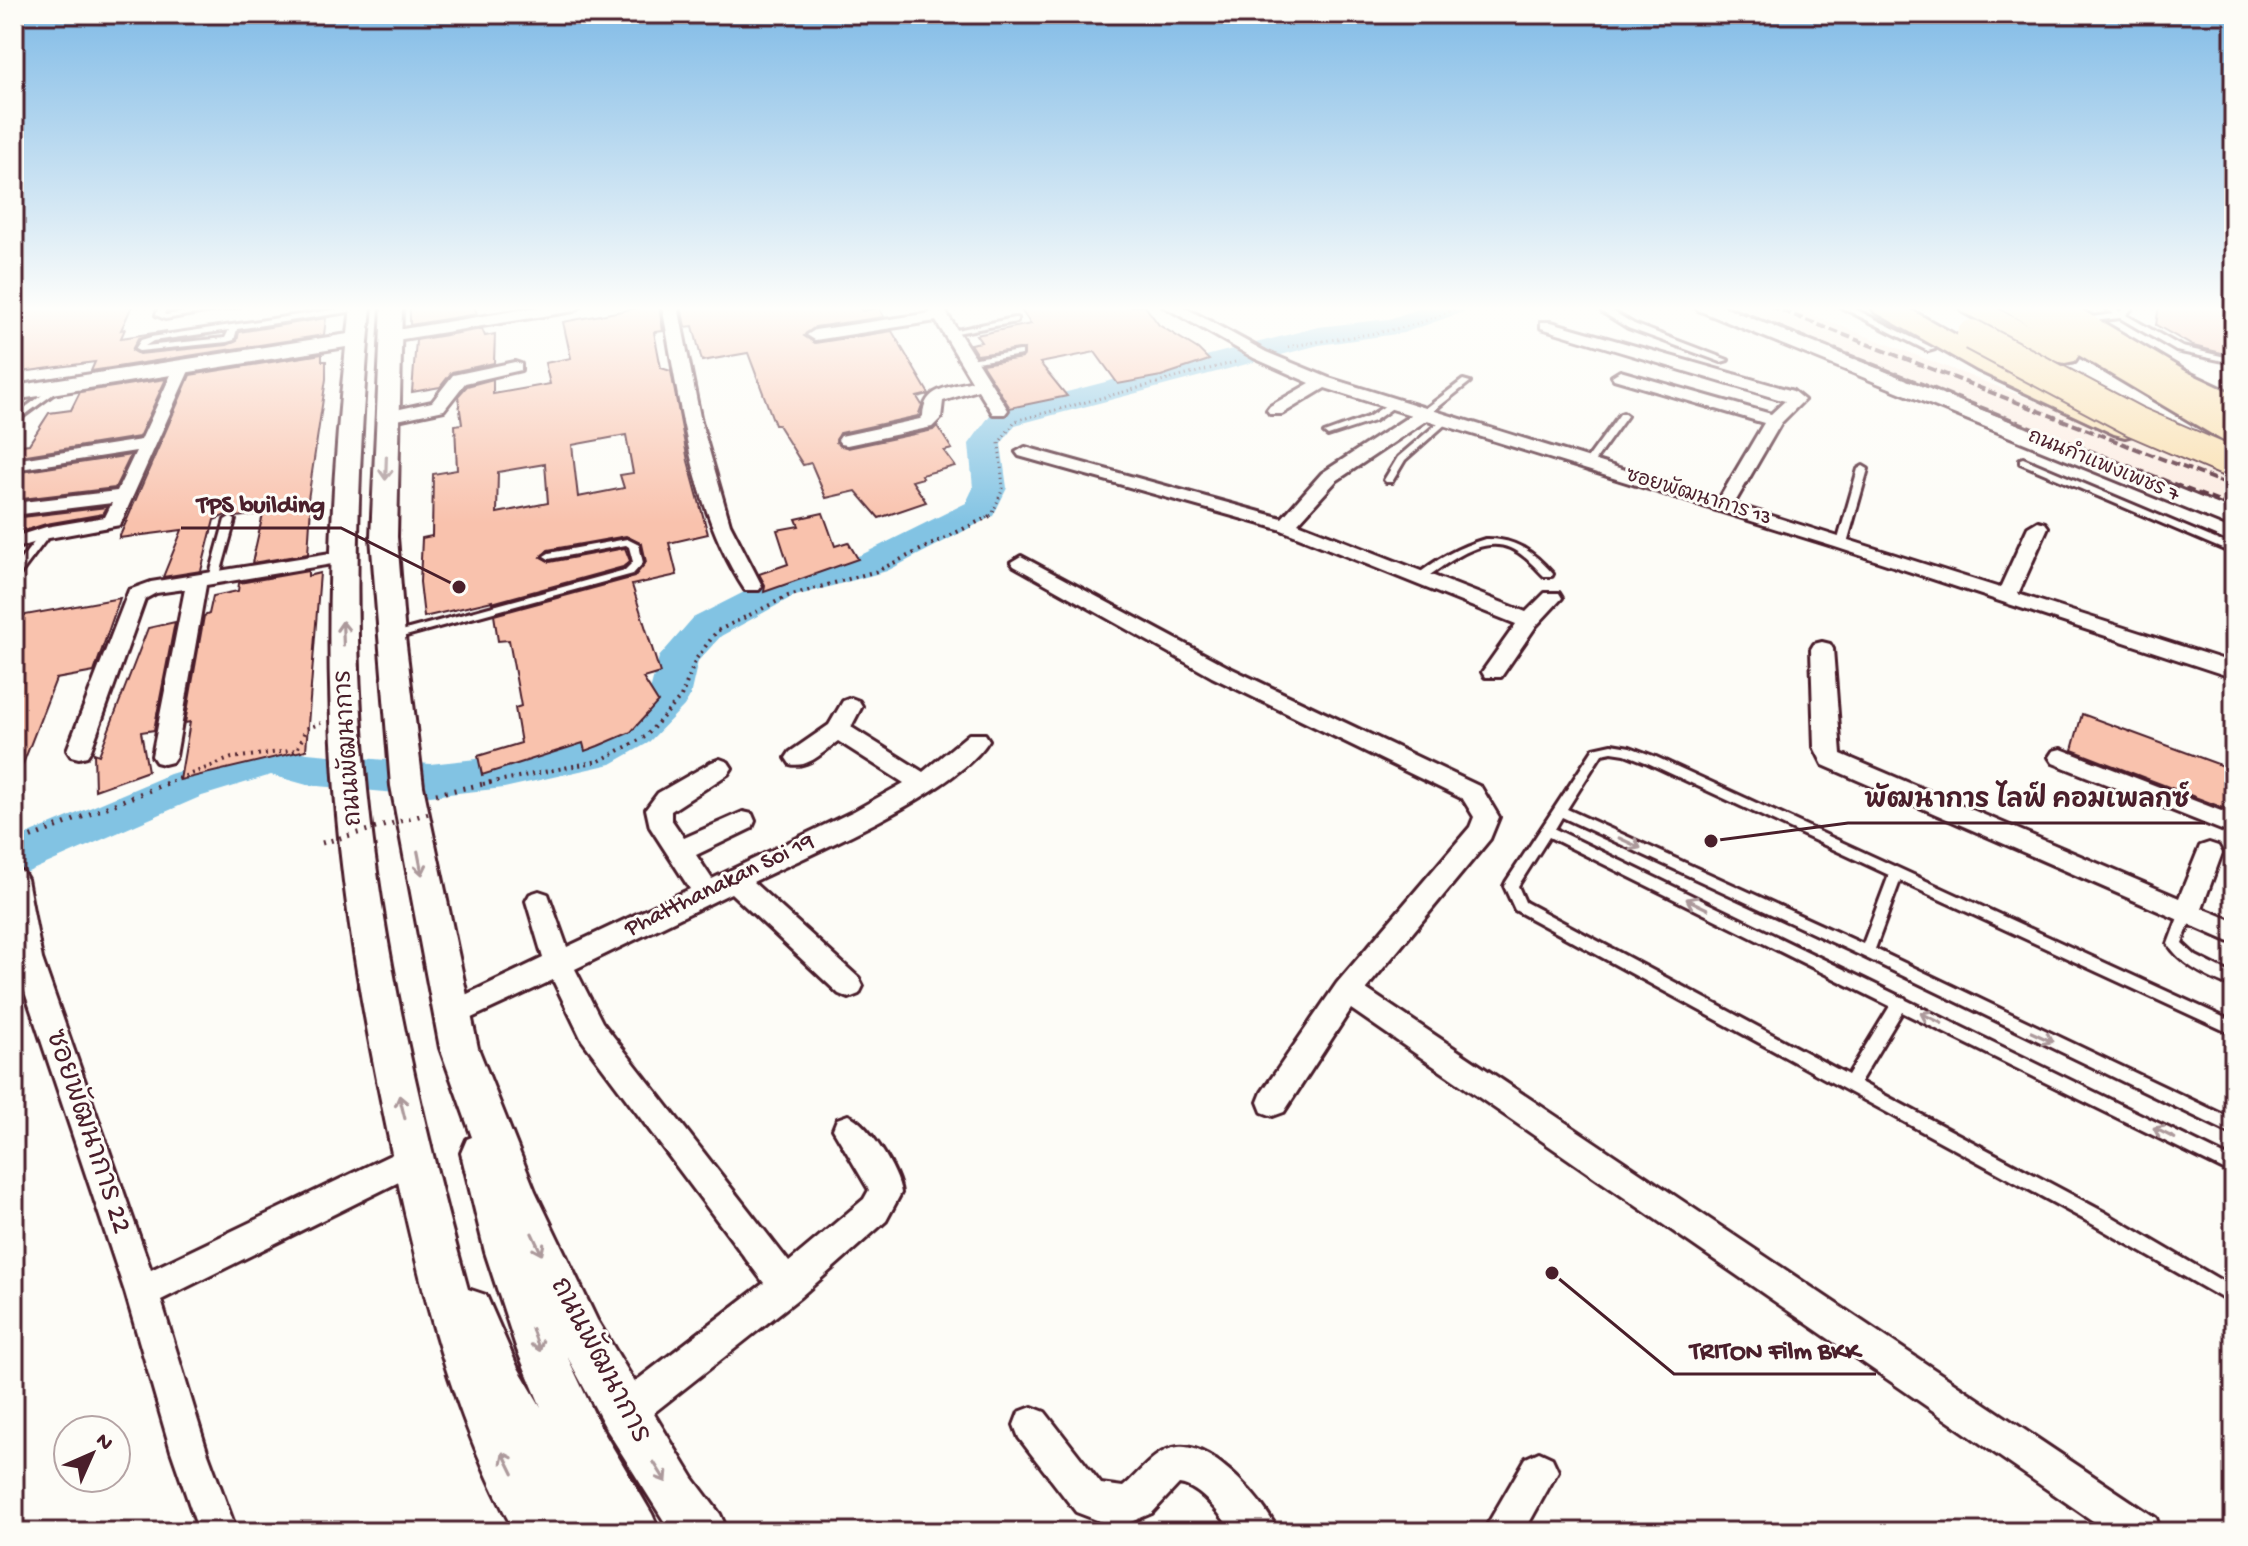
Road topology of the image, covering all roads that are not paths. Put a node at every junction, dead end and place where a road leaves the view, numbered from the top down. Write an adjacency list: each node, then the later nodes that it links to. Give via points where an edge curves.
1 (108, 378): 22 (main road)
2 (177, 378): 39 (street)
3 (354, 378): 60 (main road, ถนนพัฒนาการ)
4 (389, 378): 31 (main road, ถนนพัฒนาการ)
5 (463, 378): 31 (street, via 438,406)
6 (684, 378): 66 (street, via 720,524)
7 (979, 378): 21 (street)
8 (1314, 378): 19 (street, ซอยพัฒนาการ 13)
9 (1628, 378): 34 (street)
10 (1729, 378): 34 (street, via 1796,400)
11 (1883, 378): 52 (main road, ถนนกำแพงเพชร 7)
12 (2011, 378): 45 (highway)
13 (2028, 378): 41 (street)
14 (2065, 378): 45 (highway, bridge, via 2134,421)
15 (2118, 378): 24 (highway)
16 (2130, 378): 24 (main road)
17 (2152, 378): 35 (highway)
18 (2180, 378): 26 (main road)
19 (1323, 382): 25 (street, ซอยพัฒนาการ 13); 28 (street)
20 (1466, 382): 29 (lane)
21 (982, 383): 27 (street); 38 (street, via 937,397 926,423)
22 (60, 386): 23 (main road); 32 (lane)
23 (14, 393)
24 (2162, 397): 37 (main road)
25 (1394, 404): 29 (street, ซอยพัฒนาการ 13); 36 (lane, via 1371,419)
26 (2234, 404)
27 (999, 410)
28 (1276, 410)
29 (1424, 414): 33 (street, ซอยพัฒนาการ 13); 53 (street, via 1329,477)
30 (1623, 416): 43 (lane)
31 (388, 417): 70 (main road, ถนนพัฒนาการ, one-way to 70, via 384,537)
32 (14, 420)
33 (1445, 420): 43 (street, ซอยพัฒนาการ 13); 47 (lane, via 1401,459)
34 (1774, 420): 49 (street)
35 (2234, 423)
36 (1328, 433)
37 (2234, 436)
38 (847, 440)
39 (147, 444): 44 (street); 48 (street)
40 (1025, 452): 53 (street)
41 (2234, 453)
42 (2023, 461): 58 (lane)
43 (1588, 464): 49 (street, ซอยพัฒนาการ 13)
44 (14, 465)
45 (2234, 466)
46 (1863, 469): 57 (lane)
47 (1389, 480)
48 (124, 496): 50 (street); 55 (street, via 111,522)
49 (1723, 507): 57 (street, ซอยพัฒนาการ 13)
50 (14, 509)
51 (230, 520): 65 (lane)
52 (2234, 520)
53 (1286, 525): 64 (street)
54 (2038, 527): 67 (street)
55 (46, 533): 56 (street); 63 (lane)
56 (14, 543)
57 (1842, 543): 67 (street, ซอยพัฒนาการ 13)
58 (2234, 551)
59 (549, 556): 70 (lane, via 627,542 634,545 638,563 629,572)
60 (343, 557): 65 (street); 109 (main road, ถนนพัฒนาการ, one-way to 60, via 369,935 351,793)
61 (1021, 562): 100 (street, via 1220,672 1472,793 1481,803 1487,817 1481,832)
62 (1548, 574): 64 (lane, via 1515,546 1492,540 1475,543)
63 (14, 575)
64 (1420, 577): 69 (street)
65 (206, 579): 77 (street, via 145,589 133,598); 78 (street)
66 (752, 586)
67 (2007, 596): 72 (street, ซอยพัฒนาการ 13)
68 (1552, 598): 69 (street)
69 (1529, 621): 73 (street)
70 (391, 637): 103 (main road, ถนนพัฒนาการ, one-way to 103, via 402,734 423,795)
71 (1822, 649): 94 (street, via 1826,747 1831,759)
72 (2234, 671)
73 (1493, 672)
74 (851, 706): 75 (street)
75 (838, 730): 80 (street); 82 (street)
76 (977, 740): 82 (street, Phatthanakan Soi 19)
77 (79, 750)
78 (164, 756)
79 (2061, 757): 85 (street)
80 (798, 758)
81 (720, 768): 87 (street, via 658,809 659,820)
82 (923, 783): 90 (street, Phatthanakan Soi 19, via 863,818)
83 (1559, 810): 86 (lane); 89 (lane, via 1598,751 1622,749); 96 (lane, one-way to 96)
84 (743, 821): 87 (street)
85 (2234, 826)
86 (1546, 830): 101 (lane, one-way to 86); 104 (lane, via 1513,881 1512,893 1520,906)
87 (680, 851): 92 (street)
88 (2209, 853): 94 (street)
89 (1897, 872): 96 (lane); 102 (lane)
90 (733, 879): 92 (street, Phatthanakan Soi 19); 99 (street)
91 (14, 880): 111 (street, ซอยพัฒนาการ 22, via 28,959)
92 (707, 893): 97 (street, Phatthanakan Soi 19)
93 (539, 901): 97 (street)
94 (2187, 912): 95 (street); 98 (lane, via 2175,944 2191,960)
95 (2234, 933)
96 (1867, 952): 106 (lane, one-way to 106)
97 (559, 964): 103 (street, Phatthanakan Soi 19); 110 (street, via 598,1041)
98 (2234, 982)
99 (849, 986)
100 (1347, 991): 105 (street); 123 (street)
101 (1900, 1002): 104 (lane); 108 (lane, one-way to 101)
102 (2234, 1029)
103 (456, 1032): 113 (main road, ถนนพัฒนาการ, one-way to 113, via 517,1200); 119 (main road, ถนนพัฒนาการ, one-way to 119, via 497,1221 536,1339 594,1463)
104 (1851, 1083): 112 (lane)
105 (1273, 1102)
106 (2234, 1128)
107 (848, 1129): 110 (street, via 884,1183 885,1193 875,1210)
108 (2234, 1168)
109 (417, 1172): 111 (street); 117 (main road, ถนนพัฒนาการ, one-way to 109, via 480,1402 447,1301); 118 (main road, ถนนพัฒนาการ, via 500,1383)
110 (787, 1286): 113 (street)
111 (142, 1292): 116 (street, ซอยพัฒนาการ 22)
112 (2234, 1297)
113 (624, 1413): 120 (main road, ถนนพัฒนาการ, one-way to 120)
114 (1032, 1425): 121 (street, via 1089,1499 1106,1508 1128,1508 1168,1470 1189,1467 1211,1481)
115 (1539, 1471): 122 (street)
116 (218, 1532)
117 (543, 1532)
118 (584, 1532)
119 (634, 1532)
120 (702, 1532)
121 (1259, 1532)
122 (1502, 1532)
123 (2142, 1532)

